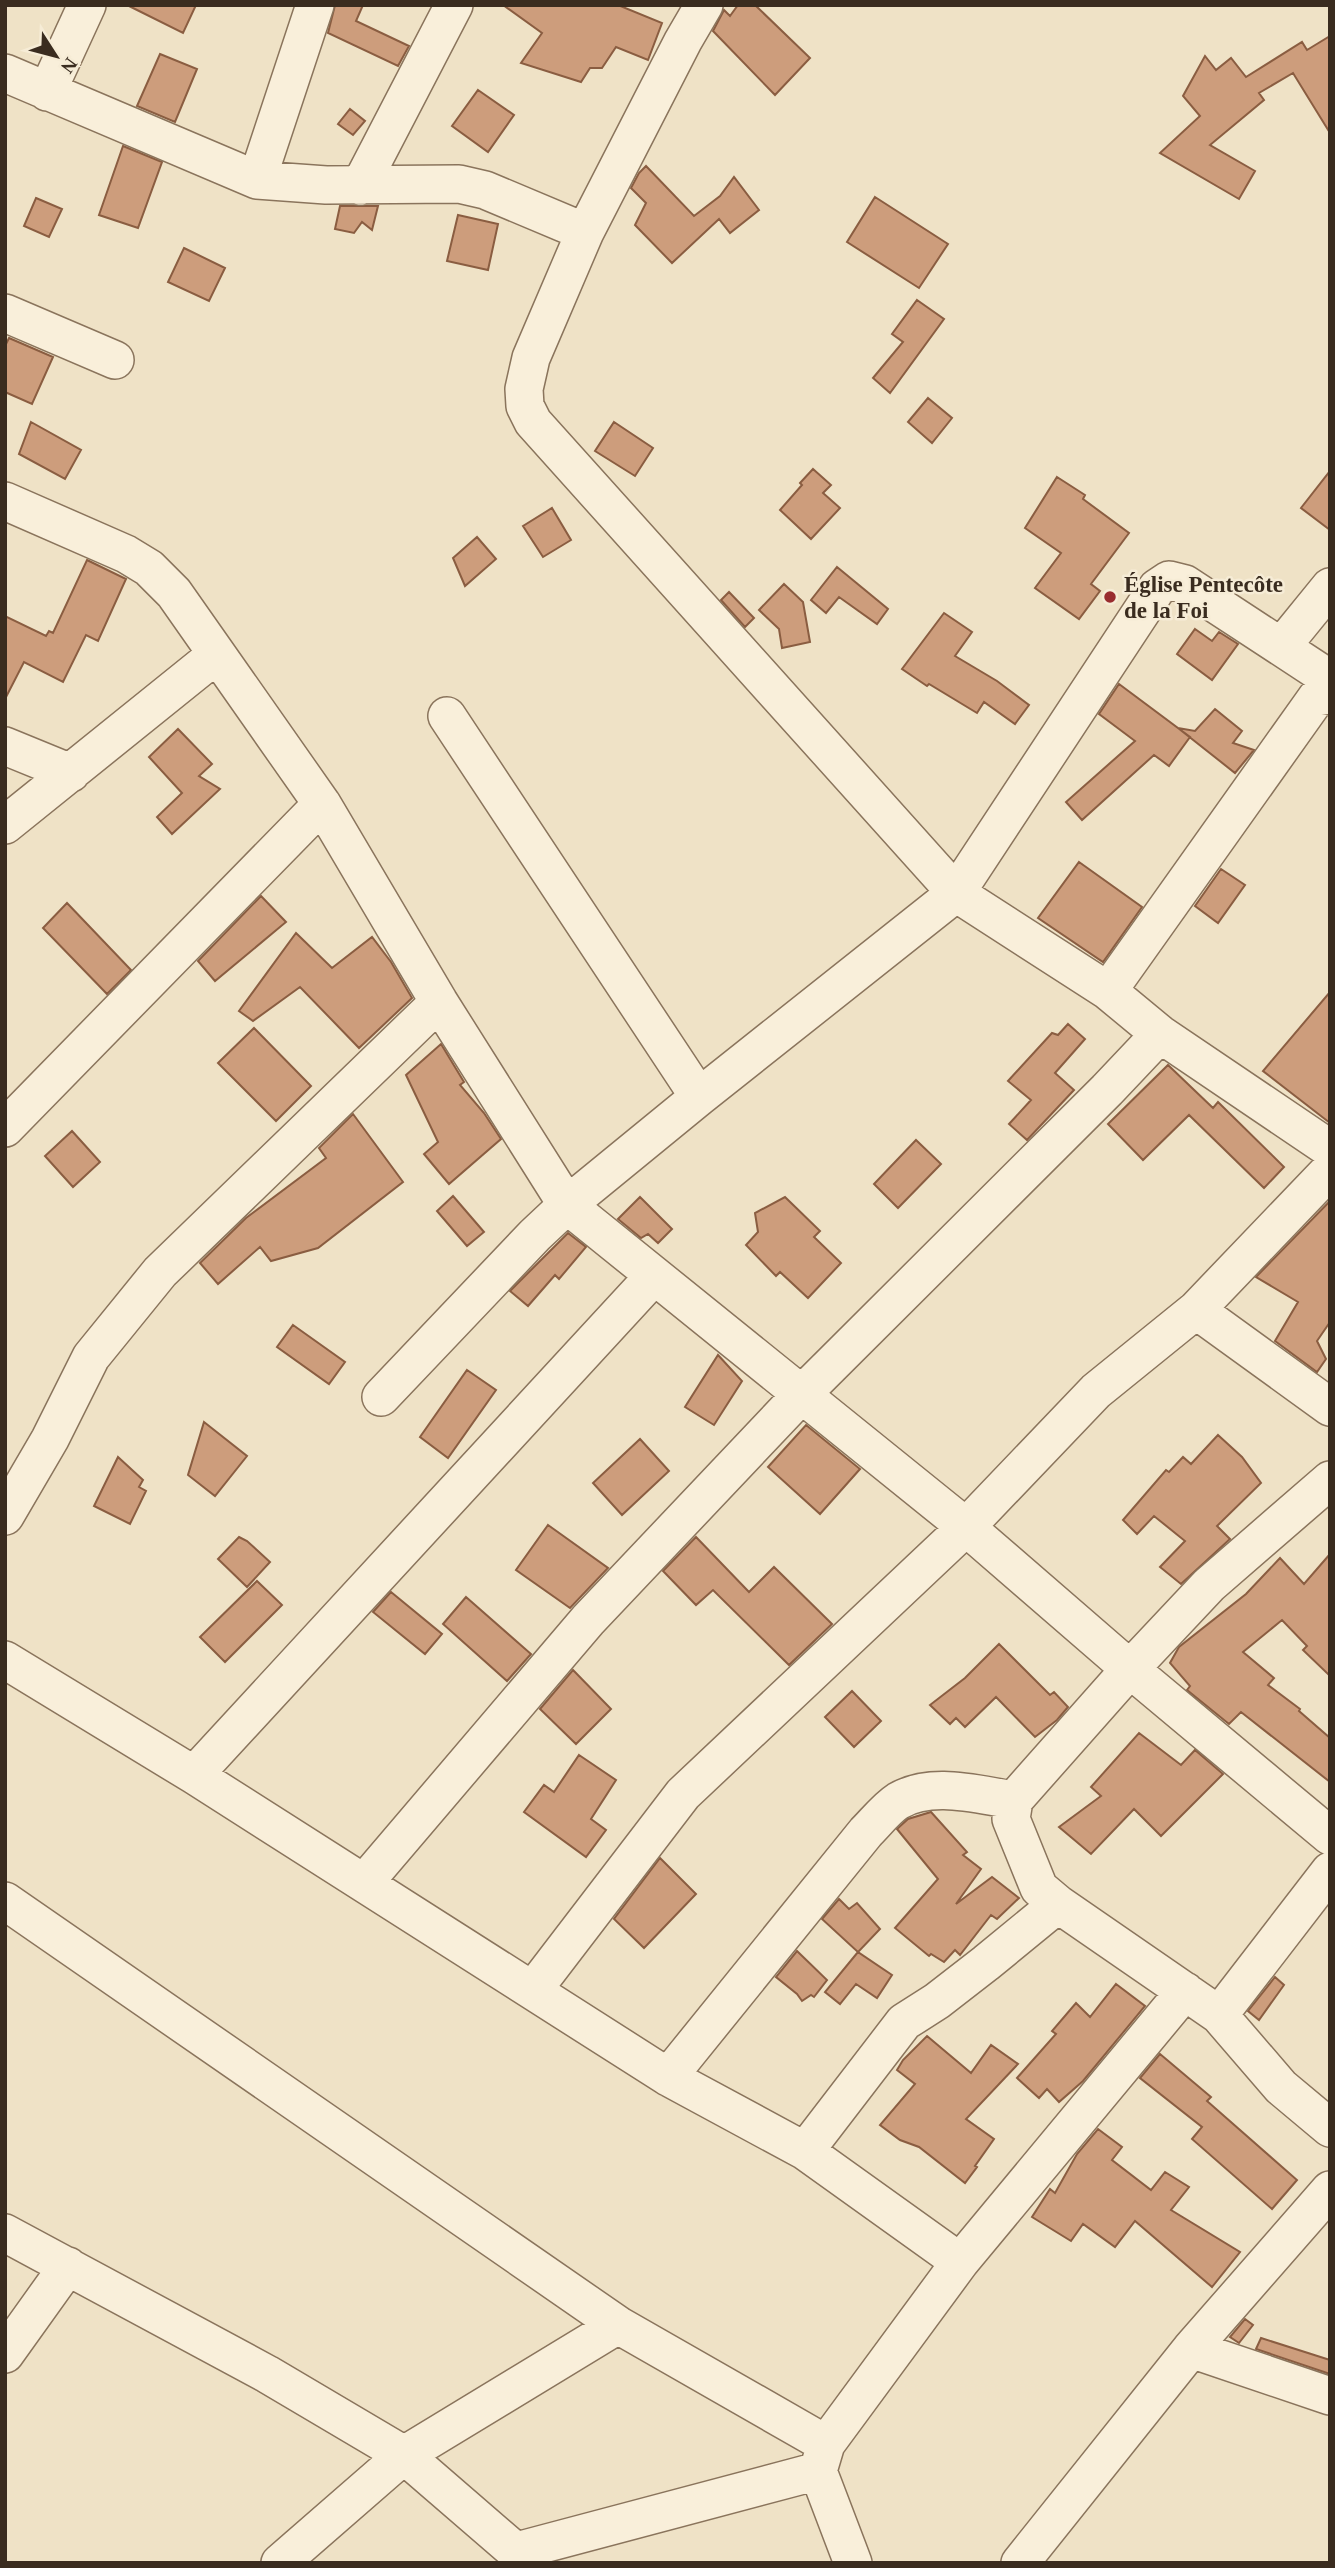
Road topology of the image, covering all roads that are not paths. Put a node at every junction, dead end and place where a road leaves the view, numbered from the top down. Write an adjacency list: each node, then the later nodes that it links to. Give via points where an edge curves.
1 (87, 5): 6 (street)
2 (315, 5): 7 (street)
3 (454, 5): 8 (street)
4 (704, 5): 9 (street)
5 (5, 73): 6 (street)
6 (47, 92): 7 (street)
7 (257, 180): 8 (street)
8 (360, 186): 9 (street, via 459,184 485,190)
9 (585, 232): 23 (street, via 531,358 524,388 525,406 533,422)
10 (5, 313): 11 (street)
11 (115, 360)
12 (5, 501): 15 (street, via 149,568 174,593)
13 (1330, 587): 14 (street)
14 (1282, 646): 16 (street); 23 (street, via 1185,584 1169,580 1157,588)
15 (216, 655): 20 (street); 21 (street)
16 (1330, 679)
17 (1330, 695): 24 (street, via 1317,697)
18 (447, 716): 27 (street)
19 (5, 746): 20 (street)
20 (71, 773): 22 (street)
21 (322, 804): 25 (street); 28 (street)
22 (5, 825)
23 (956, 893): 24 (street); 27 (street)
24 (1108, 991): 26 (street)
25 (439, 1002): 31 (street); 38 (street, via 160,1272 91,1357)
26 (1160, 1034): 29 (street); 34 (street)
27 (699, 1097): 31 (street)
28 (5, 1128)
29 (1330, 1149)
30 (1330, 1170): 33 (street)
31 (567, 1205): 32 (street); 35 (street)
32 (654, 1276): 34 (street); 42 (street)
33 (1195, 1310): 36 (street); 39 (street, via 1096,1391)
34 (801, 1395): 39 (street); 46 (street, via 589,1620)
35 (381, 1398)
36 (1330, 1407)
37 (1330, 1480): 41 (street, via 1209,1585)
38 (5, 1516)
39 (966, 1527): 41 (street); 49 (street, via 683,1794)
40 (5, 1660): 42 (street)
41 (1130, 1669): 43 (street); 44 (street)
42 (194, 1775): 46 (street)
43 (1014, 1800): 47 (street, via 1012,1819 1039,1888); 52 (street, via 939,1790 897,1801 866,1832)
44 (1330, 1836)
45 (1330, 1871): 51 (street)
46 (364, 1883): 49 (street)
47 (1058, 1904): 50 (street); 54 (street, via 904,2022)
48 (9, 1913): 59 (street)
49 (533, 1990): 52 (street)
50 (1185, 1991): 51 (street); 57 (street)
51 (1219, 2015): 53 (street, via 1281,2087)
52 (668, 2077): 54 (street)
53 (1330, 2128)
54 (805, 2151): 57 (street)
55 (1330, 2190): 60 (street)
56 (5, 2234): 58 (street)
57 (960, 2262): 64 (street)
58 (68, 2266): 61 (street); 63 (street)
59 (618, 2325): 63 (street); 64 (street)
60 (1191, 2348): 62 (street); 68 (street)
61 (5, 2354)
62 (1330, 2396)
63 (404, 2455): 65 (street); 66 (street)
64 (822, 2457): 65 (street); 67 (street)
65 (523, 2557)
66 (280, 2563)
67 (853, 2563)
68 (1020, 2563)

